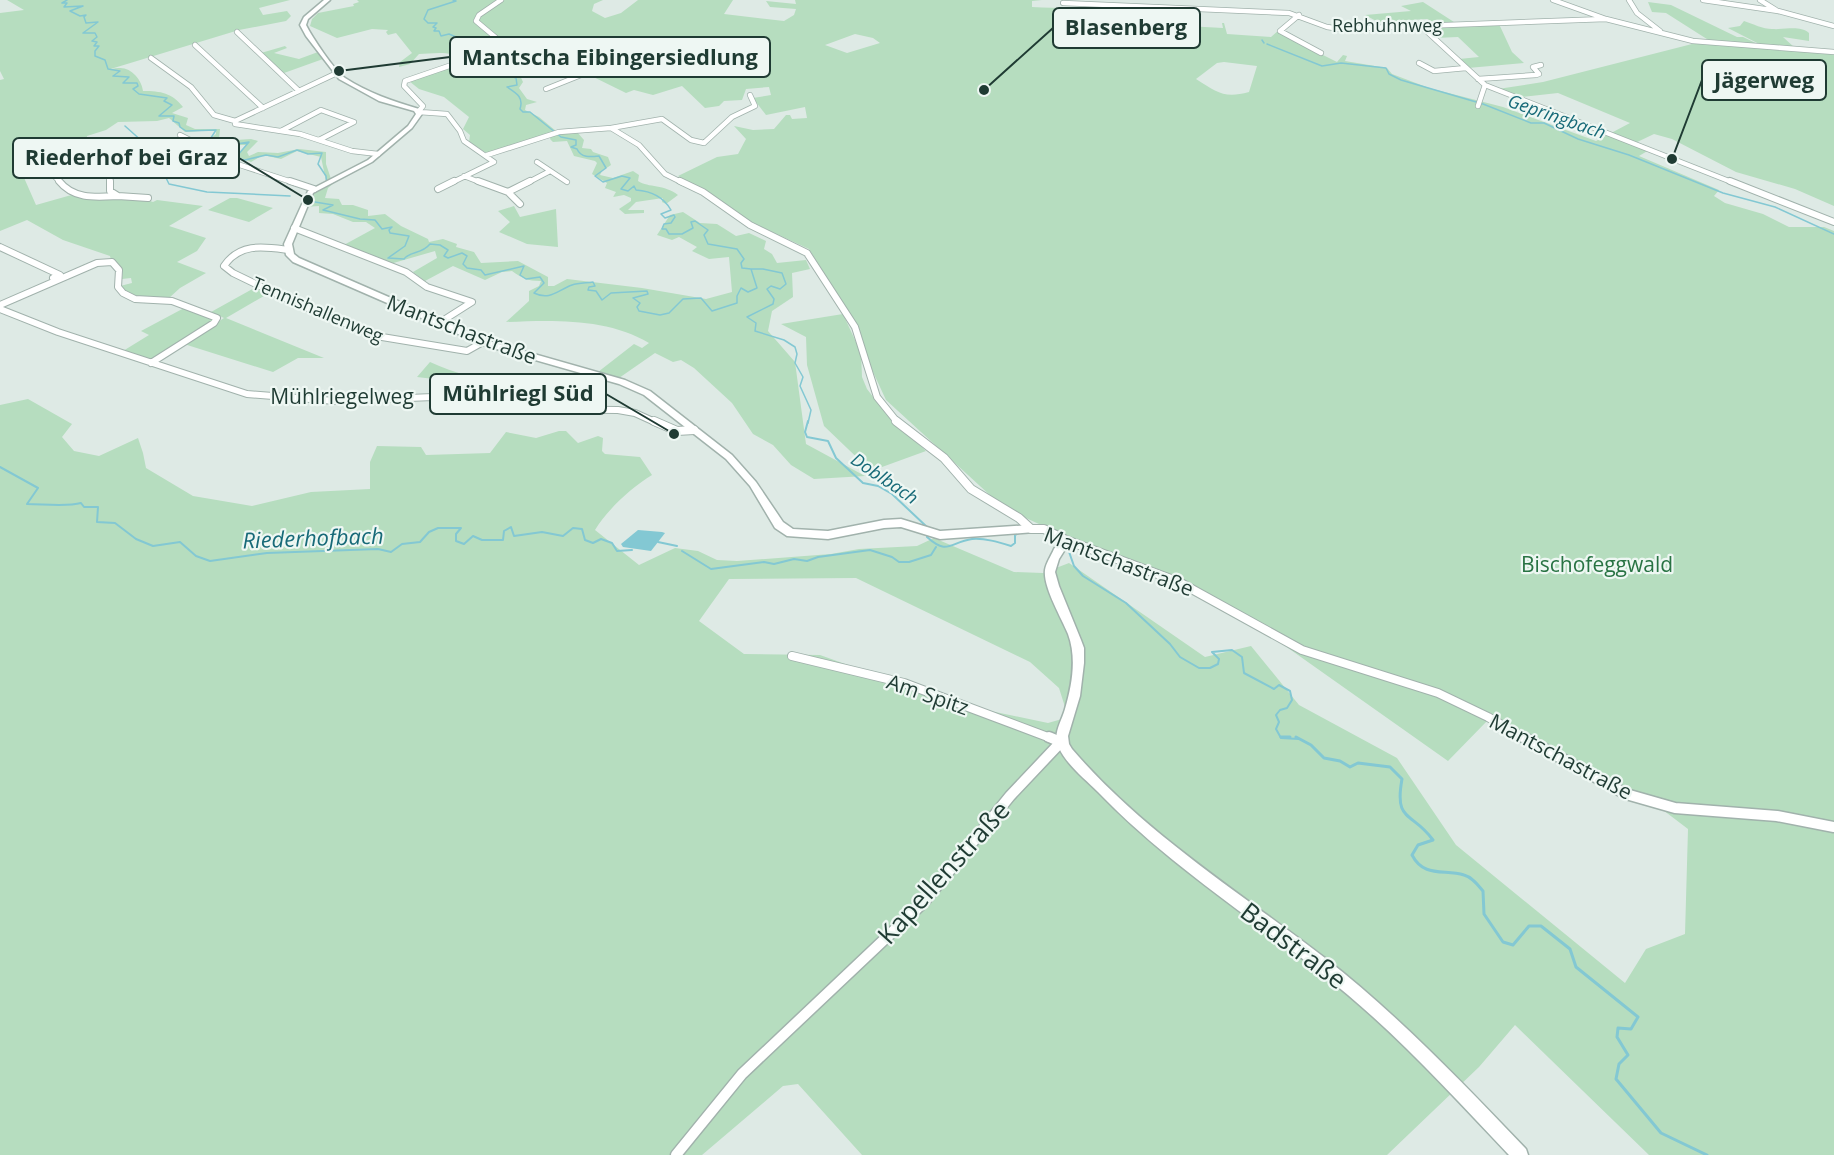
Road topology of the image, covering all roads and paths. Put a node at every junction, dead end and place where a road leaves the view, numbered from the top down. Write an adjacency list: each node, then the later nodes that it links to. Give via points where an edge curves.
1 (327, 0): 23 (street, via 303,25)
2 (501, 0): 16 (street, via 476,21 501,42 521,49)
3 (1555, 0): 10 (street)
4 (1629, 0): 14 (street, via 1637,13)
5 (1703, 0): 8 (street)
6 (1760, 0): 8 (street)
7 (1063, 3): 9 (street, Rebhuhnweg)
8 (1778, 12): 12 (street)
9 (1299, 15): 11 (street, Rebhuhnweg, via 1337,28); 18 (street, via 1280,31)
10 (1606, 19): 11 (street, Rebhuhnweg); 14 (street)
11 (1421, 26): 22 (street)
12 (1834, 26)
13 (237, 32): 27 (street)
14 (1666, 35): 17 (street, via 1693,41)
15 (195, 45): 30 (street)
16 (516, 52): 26 (street, via 580,72 581,75); 31 (street, via 490,53 405,81 406,91 423,106)
17 (1834, 52)
18 (1321, 53)
19 (151, 58): 32 (street, via 190,87 214,115)
20 (1419, 63): 22 (street, via 1432,70)
21 (1541, 65): 24 (street, via 1533,67 1538,75)
22 (1466, 68): 24 (street)
23 (337, 74): 27 (street); 31 (street, via 376,98)
24 (1478, 79): 25 (street)
25 (1485, 85): 29 (street); 49 (street)
26 (546, 89)
27 (299, 91): 30 (street)
28 (750, 95): 33 (street, via 755,105 732,117 704,143 691,140 662,119)
29 (1479, 104)
30 (263, 108): 32 (street)
31 (419, 112): 37 (street, via 410,128); 38 (street, via 447,114 464,141)
32 (235, 121): 34 (street)
33 (611, 128): 38 (street, via 559,132); 59 (street, via 639,145 665,174 703,192 750,225 804,250 855,327 874,391 883,407 944,459 967,486 1026,521)
34 (281, 131): 36 (street); 36 (street, via 321,110 354,122)
35 (180, 135): 43 (street, via 240,165)
36 (319, 140): 37 (street, via 352,151)
37 (378, 154): 43 (street)
38 (487, 155): 41 (street, via 494,162)
39 (537, 162): 40 (street)
40 (550, 171): 42 (street); 45 (street)
41 (465, 176): 44 (street); 45 (street)
42 (567, 182)
43 (314, 189): 50 (street, via 307,195)
44 (438, 189)
45 (508, 192): 48 (street)
46 (118, 196): 46 (street, via 110,191 107,169 90,145 40,162 71,191 88,198); 47 (street)
47 (148, 198)
48 (520, 204)
49 (1834, 222)
50 (294, 228): 52 (street); 55 (street, via 406,272 427,287 472,302)
51 (0, 247): 53 (street, via 60,275)
52 (289, 250): 55 (street, Mantschastraße, via 302,263); 56 (street, Tennishallenweg, via 256,246 224,266 291,301 376,336 467,351)
53 (0, 302): 57 (street, via 97,263 112,262 119,270 118,287 124,294 141,300 178,302 217,318)
54 (0, 309): 57 (street, Mühlriegelweg)
55 (439, 323): 56 (street, Mantschastraße)
56 (483, 342): 58 (street, Mantschastraße, via 638,388)
57 (151, 363): 58 (street, Mühlriegelweg, via 265,397 335,401 433,397 519,409 618,410 677,431)
58 (694, 430): 59 (street, Mantschastraße, via 738,467 779,525 791,533 828,535 901,523 953,535)
59 (1032, 529): 60 (street, Mantschastraße, via 1054,532)
60 (1066, 540): 62 (street, via 1049,575 1078,650 1076,678); 63 (street, Mantschastraße, via 1179,582 1302,650 1438,693 1626,794 1675,808 1777,816)
61 (792, 656): 62 (street, Am Spitz, via 904,683)
62 (1061, 742): 64 (street, Kapellenstraße, via 1010,796 924,902 742,1074); 65 (street, Badstraße, via 1103,791 1153,837 1386,1018)
63 (1834, 827)
64 (676, 1155)
65 (1520, 1155)

